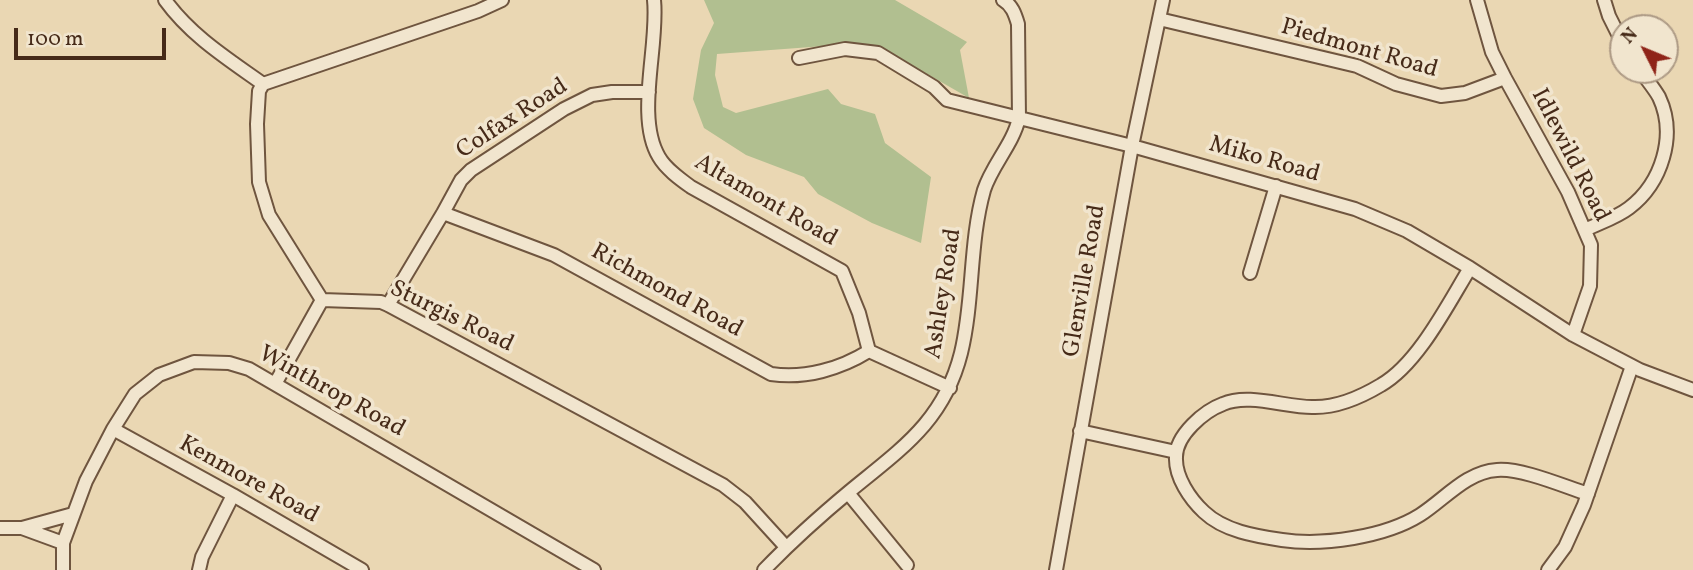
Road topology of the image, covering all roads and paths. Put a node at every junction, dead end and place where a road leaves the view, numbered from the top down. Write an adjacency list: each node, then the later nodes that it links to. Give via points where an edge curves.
1 (165, 0): 10 (street, via 197,36)
2 (502, 0): 10 (street)
3 (654, 0): 12 (street, Altamont Road)
4 (1003, 0): 13 (street, Ashley Road, via 1015,12 1018,24)
5 (1163, 0): 7 (street, Glenville Road)
6 (1477, 0): 9 (street, Idlewild Road)
7 (1159, 19): 9 (street, Piedmont Road, via 1357,66 1396,84 1441,96 1465,93); 14 (street, Glenville Road)
8 (799, 58): 13 (street, Miko Road, via 845,49 878,53 947,100)
9 (1504, 78): 17 (street, Idlewild Road)
10 (263, 84): 20 (street, via 257,124 259,182 269,215)
11 (1650, 84): 17 (street, via 1665,117 1663,161 1653,181 1629,208)
12 (649, 92): 16 (street, Colfax Road, via 592,95 564,109 471,170); 23 (street, Altamont Road, via 649,121 659,158 691,187 842,271)
13 (1019, 118): 14 (street, Miko Road); 26 (street, Ashley Road, via 985,188 967,320)
14 (1132, 146): 15 (street, Miko Road); 29 (street, Glenville Road)
15 (1276, 186): 18 (street, Miko Road, via 1355,209); 19 (street)
16 (443, 213): 21 (street, Colfax Road); 23 (street, Richmond Road, via 554,255 771,374 804,375)
17 (1585, 230): 22 (street, Idlewild Road, via 1591,245 1590,286)
18 (1470, 268): 22 (street, Miko Road); 30 (street, via 1420,348 1384,383 1339,404 1313,407 1252,400 1222,404 1187,430)
19 (1250, 273)
20 (322, 300): 21 (street, Sturgis Road); 25 (street)
21 (388, 305): 38 (street, Sturgis Road, via 723,485)
22 (1573, 335): 24 (street, Miko Road)
23 (869, 351): 26 (street)
24 (1632, 366): 27 (street, Miko Road); 32 (street)
25 (275, 384): 28 (street, Winthrop Road, via 229,363 194,362 159,375 135,394); 43 (street, Winthrop Road)
26 (950, 388): 31 (street, Ashley Road, via 925,426)
27 (1693, 390)
28 (113, 429): 33 (street, Kenmore Road); 34 (street, Winthrop Road)
29 (1080, 430): 30 (street); 45 (street, Glenville Road)
30 (1176, 452): 32 (street, via 1178,472 1206,514 1236,531 1290,541 1341,541 1400,525 1471,477 1497,470)
31 (848, 493): 38 (street, Ashley Road); 39 (street)
32 (1588, 494): 46 (street, via 1566,547)
33 (233, 495): 41 (street); 42 (street, Kenmore Road)
34 (73, 514): 36 (street); 37 (street, Winthrop Road)
35 (0, 528): 36 (street)
36 (22, 528): 37 (street)
37 (63, 544): 40 (street, Winthrop Road)
38 (786, 547): 44 (street, Ashley Road)
39 (907, 565)
40 (63, 570)
41 (199, 570)
42 (362, 570)
43 (594, 570)
44 (764, 570)
45 (1056, 570)
46 (1548, 570)

